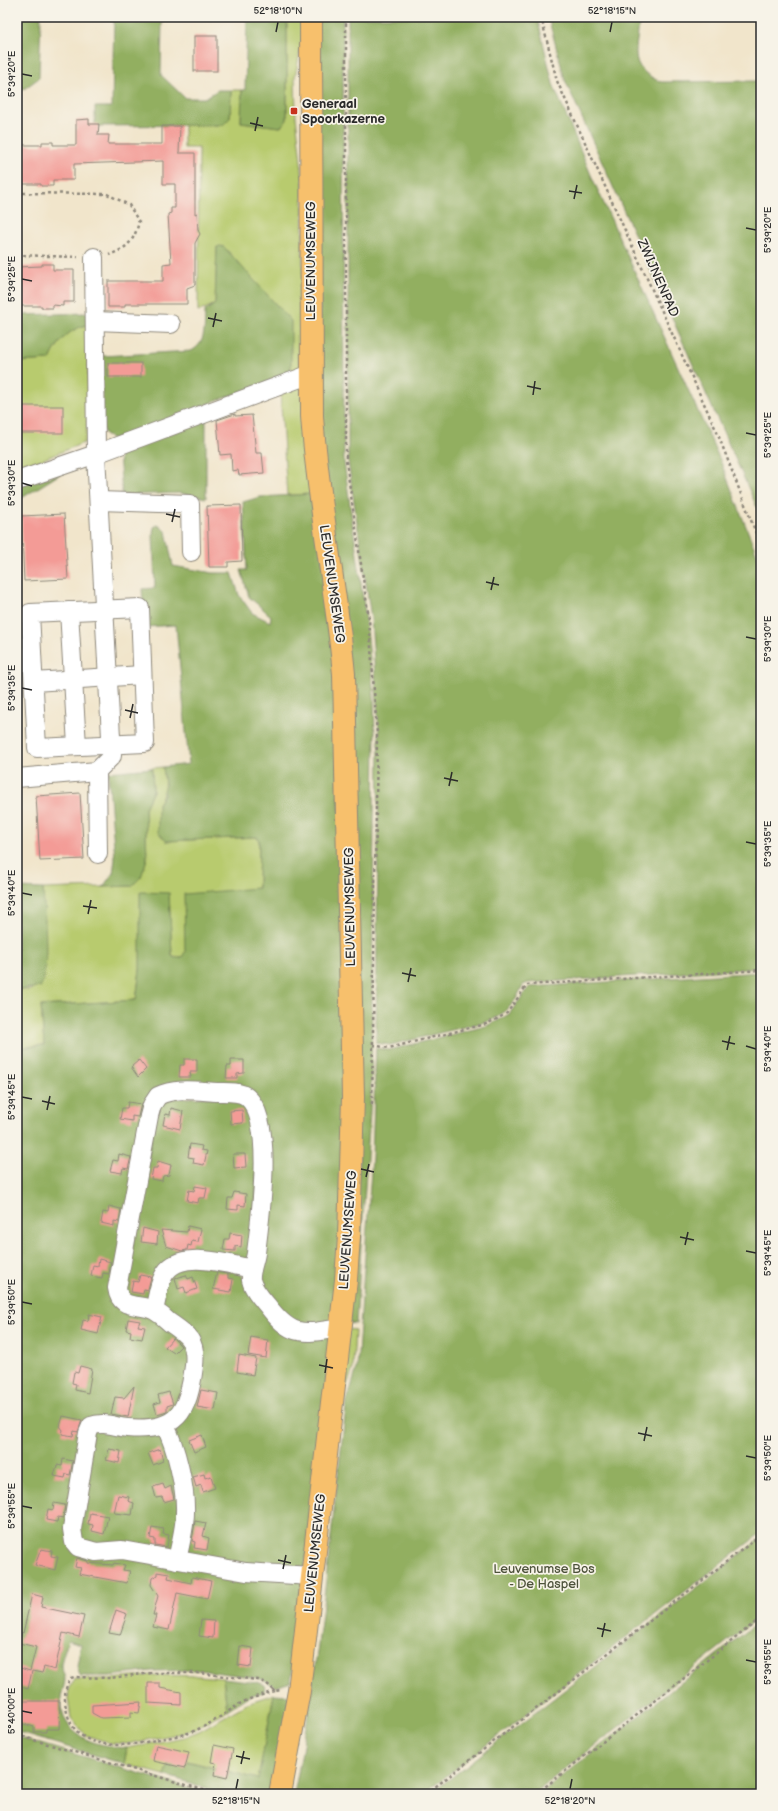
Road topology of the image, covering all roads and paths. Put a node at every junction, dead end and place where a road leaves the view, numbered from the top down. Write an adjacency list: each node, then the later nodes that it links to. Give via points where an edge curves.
1 (310, 17): 9 (main road, LEUVENUMSEWEG)
2 (346, 17): 26 (path, LEUVENUMSEWEG, via 346,461 369,619 377,734 373,1045 390,1048 486,1024 507,1013 527,985)
3 (541, 17): 13 (path, ZWIJNENPAD, via 557,81 717,432)
4 (17, 193): 6 (path, via 107,194 129,205 139,222 136,236 125,248 110,255)
5 (17, 255): 6 (path)
6 (94, 257): 7 (lane)
7 (94, 321): 8 (lane); 10 (lane)
8 (171, 324)
9 (311, 374): 10 (lane); 29 (main road, LEUVENUMSEWEG, via 315,465 341,636 347,737 353,1096 349,1236)
10 (96, 454): 11 (lane); 12 (lane)
11 (17, 481)
12 (99, 502): 14 (lane, via 190,504); 15 (lane)
13 (761, 546)
14 (191, 552)
15 (104, 609): 16 (lane); 17 (lane, via 140,608); 18 (lane)
16 (69, 611): 19 (lane); 20 (lane, via 30,613)
17 (142, 675): 18 (lane); 21 (lane, via 145,743)
18 (108, 677): 19 (lane); 21 (lane)
19 (72, 680): 20 (lane); 22 (lane)
20 (34, 682): 22 (lane, via 37,748)
21 (111, 744): 22 (lane); 23 (lane, via 112,756)
22 (77, 746)
23 (97, 771): 24 (lane); 25 (lane)
24 (17, 778)
25 (98, 854)
26 (761, 970)
27 (252, 1269): 28 (lane, via 196,1260 183,1261 166,1270); 28 (lane, via 263,1194 264,1148 261,1124 253,1104 246,1096 232,1093 176,1090 165,1092 158,1096 149,1116 117,1288 118,1296 126,1304); 29 (lane, via 251,1279 258,1294 284,1326 296,1332)
28 (154, 1310): 30 (lane, via 190,1338 194,1346 192,1382 185,1407)
29 (340, 1328): 33 (main road, LEUVENUMSEWEG)
30 (165, 1426): 32 (lane, via 178,1464 184,1493 185,1512); 32 (lane, via 91,1426 72,1536 78,1547 87,1550 122,1550)
31 (761, 1535): 40 (path)
32 (177, 1560): 33 (lane, via 246,1572)
33 (312, 1576): 36 (main road, LEUVENUMSEWEG)
34 (761, 1618): 41 (path)
35 (275, 1691): 35 (path, via 258,1680 199,1673 152,1673 110,1678 74,1677 66,1689 65,1704 69,1719 84,1737 110,1745 127,1746 183,1735 249,1699); 36 (path)
36 (299, 1691): 39 (main road, LEUVENUMSEWEG)
37 (17, 1735): 38 (path)
38 (217, 1794)
39 (280, 1794)
40 (426, 1794)
41 (536, 1794)

